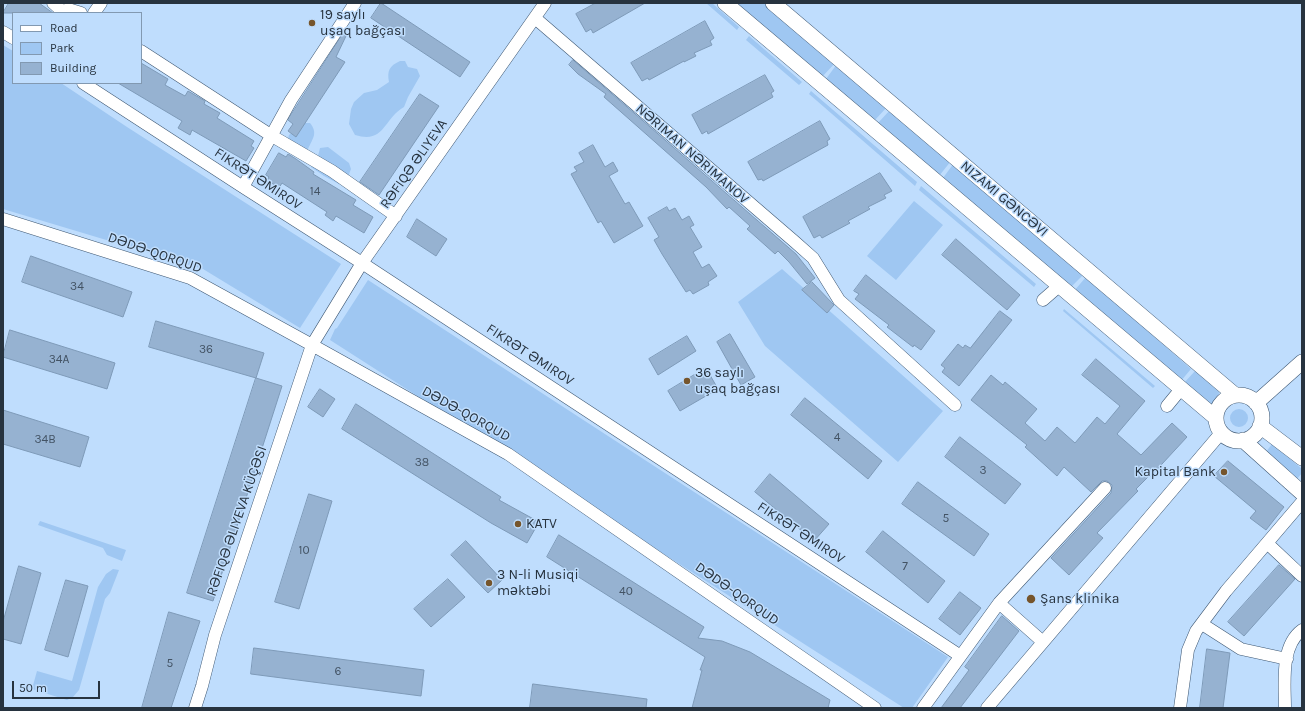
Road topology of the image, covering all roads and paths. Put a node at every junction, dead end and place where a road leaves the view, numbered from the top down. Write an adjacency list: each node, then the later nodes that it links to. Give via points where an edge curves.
1 (101, 3): 8 (street)
2 (355, 3): 14 (street, via 292,100)
3 (545, 3): 9 (street, RƏFIQƏ ƏLIYEVA)
4 (725, 3): 19 (main road)
5 (773, 3): 24 (main road, NIZAMI GƏNCƏVI)
6 (58, 9): 7 (street)
7 (78, 12)
8 (95, 12)
9 (535, 18): 16 (street, RƏFIQƏ ƏLIYEVA); 26 (street, NƏRIMAN NƏRIMANOV, via 800,246 813,258 839,300)
10 (3, 32): 11 (street)
11 (12, 37)
12 (142, 53): 14 (street)
13 (85, 84): 15 (street, FIKRƏT ƏMIROV)
14 (272, 136): 15 (street); 16 (street, via 332,171)
15 (243, 187): 18 (street, FIKRƏT ƏMIROV)
16 (396, 216): 18 (street, RƏFIQƏ ƏLIYEVA)
17 (3, 220): 21 (street, DƏDƏ-QORQUD, via 190,278)
18 (362, 262): 21 (street, RƏFIQƏ ƏLIYEVA); 42 (street, FIKRƏT ƏMIROV)
19 (1059, 286): 20 (street); 23 (main road)
20 (1043, 300)
21 (312, 345): 44 (street, RƏFIQƏ ƏLIYEVA KÜÇƏSI, via 214,635); 45 (street, DƏDƏ-QORQUD, via 508,454)
22 (1302, 362): 25 (main road)
23 (1182, 389): 27 (street); 28 (main road)
24 (1235, 395): 25 (main road, via 1250,398); 28 (main road, via 1221,403)
25 (1256, 403): 29 (main road, via 1260,410)
26 (955, 405)
27 (1167, 406)
28 (1216, 418): 30 (main road)
29 (1260, 426): 31 (main road, via 1257,433); 32 (main road)
30 (1221, 433): 31 (main road, via 1235,440); 41 (street)
31 (1243, 440): 34 (main road)
32 (1302, 458)
33 (1105, 488): 38 (street)
34 (1302, 494)
35 (1302, 502): 36 (street)
36 (1267, 543): 37 (street); 39 (street)
37 (1302, 576)
38 (999, 603): 41 (street); 42 (street)
39 (1202, 624): 43 (street, via 1241,649); 48 (street, via 1188,650)
40 (1302, 630): 43 (street, via 1291,642)
41 (1043, 642): 47 (street)
42 (959, 656): 46 (street)
43 (1287, 659): 49 (street)
44 (195, 708)
45 (875, 708)
46 (923, 708)
47 (987, 708)
48 (1180, 708)
49 (1285, 708)

